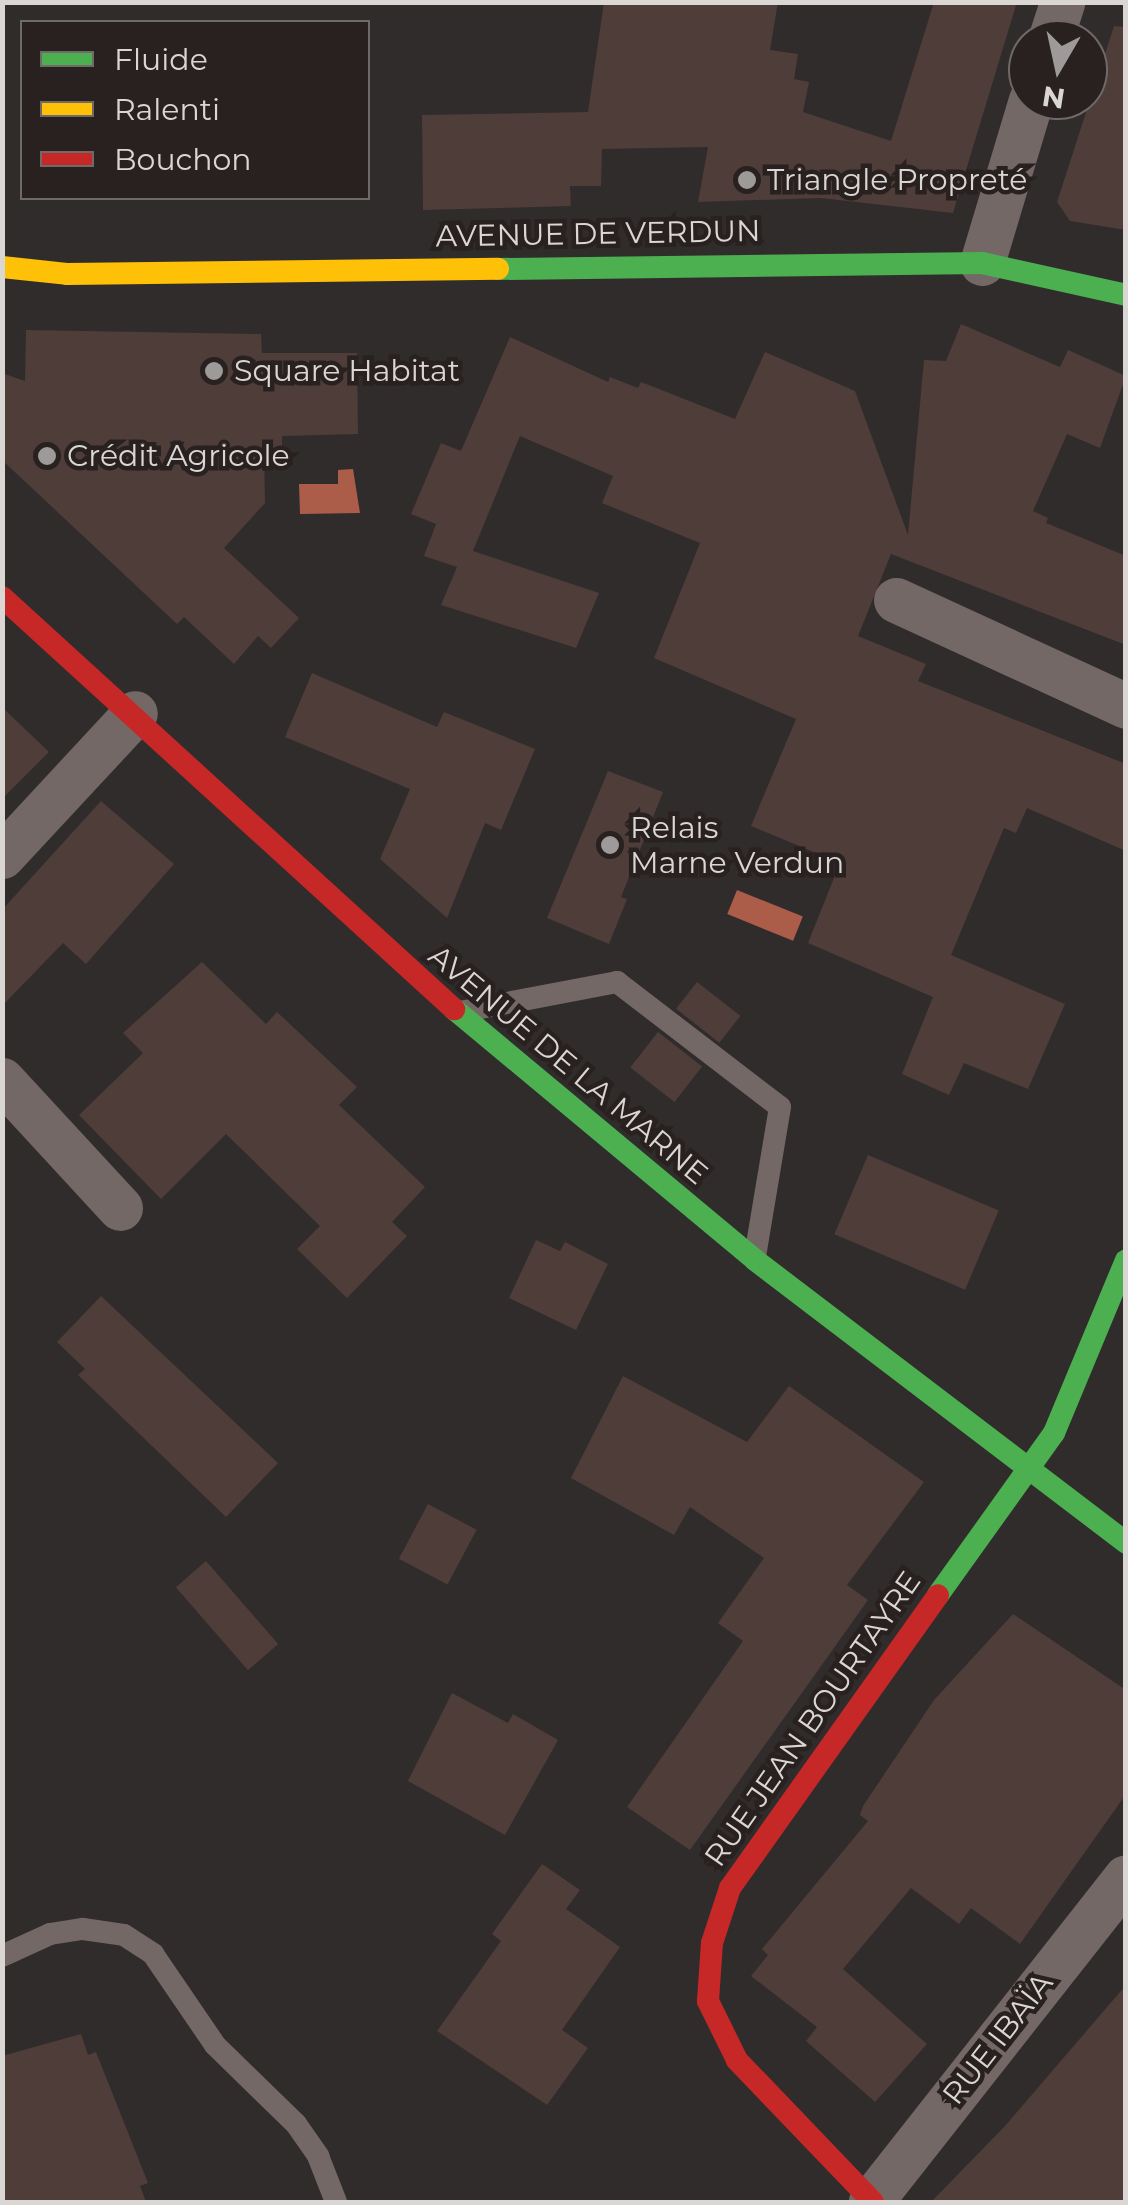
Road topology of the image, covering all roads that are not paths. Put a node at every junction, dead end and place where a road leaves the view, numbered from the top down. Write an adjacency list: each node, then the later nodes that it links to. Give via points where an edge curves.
1 (1025, 120): 2 (street)
2 (982, 263): 4 (main road, AVENUE DE VERDUN); 6 (main road, AVENUE DE VERDUN)
3 (2, 267): 4 (main road, AVENUE DE VERDUN)
4 (67, 274): 5 (main road, AVENUE DE VERDUN)
5 (2, 287)
6 (1126, 295)
7 (2, 596): 10 (main road, AVENUE DE LA MARNE)
8 (896, 600): 9 (street)
9 (1126, 706)
10 (135, 713): 11 (street); 12 (main road, AVENUE DE LA MARNE)
11 (2, 856)
12 (458, 1013): 15 (main road, AVENUE DE LA MARNE); 15 (lane, via 617,982 780,1107)
13 (2, 1080): 14 (street)
14 (120, 1208)
15 (754, 1260): 17 (main road, AVENUE DE LA MARNE)
16 (1126, 1260): 17 (main road, RUE JEAN BOURTAYRE, via 1054,1432)
17 (1023, 1469): 18 (main road, AVENUE DE LA MARNE); 22 (main road, RUE JEAN BOURTAYRE, via 730,1888 712,1943 708,2001 738,2060)
18 (1126, 1543)
19 (1126, 1877): 22 (street, RUE IBAÏA)
20 (2, 1956): 21 (lane, via 50,1934 83,1929 124,1935 153,1954 216,2045 296,2124)
21 (336, 2202)
22 (872, 2202)

